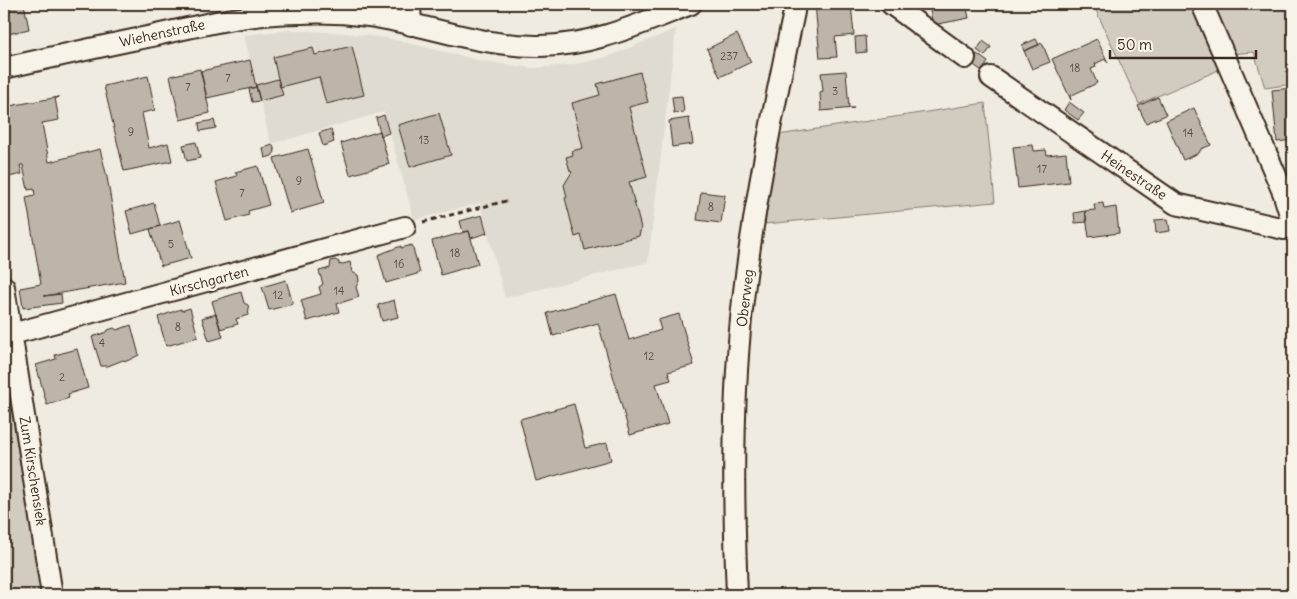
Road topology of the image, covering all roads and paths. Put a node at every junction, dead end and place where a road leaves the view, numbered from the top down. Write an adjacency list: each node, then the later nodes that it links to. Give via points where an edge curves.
1 (410, 4): 7 (street)
2 (692, 4): 7 (street, Wiehenstraße, via 594,39 548,46 481,42)
3 (794, 4): 17 (street, Oberweg, via 768,139 743,300 734,416)
4 (891, 4): 8 (street)
5 (1202, 4): 12 (street, Heinestraße, via 1283,192)
6 (372, 10): 7 (street, Wiehenstraße); 9 (street, Wiehenstraße, via 222,20)
7 (411, 25)
8 (965, 58)
9 (4, 68)
10 (991, 77): 12 (street, Heinestraße, via 1176,204 1284,229)
11 (510, 200): 13 (path)
12 (1293, 224)
13 (406, 227): 15 (street, Kirschgarten)
14 (4, 287): 15 (street, Zum Kirschensiek)
15 (12, 334): 16 (street, Zum Kirschensiek)
16 (52, 595)
17 (737, 595)

